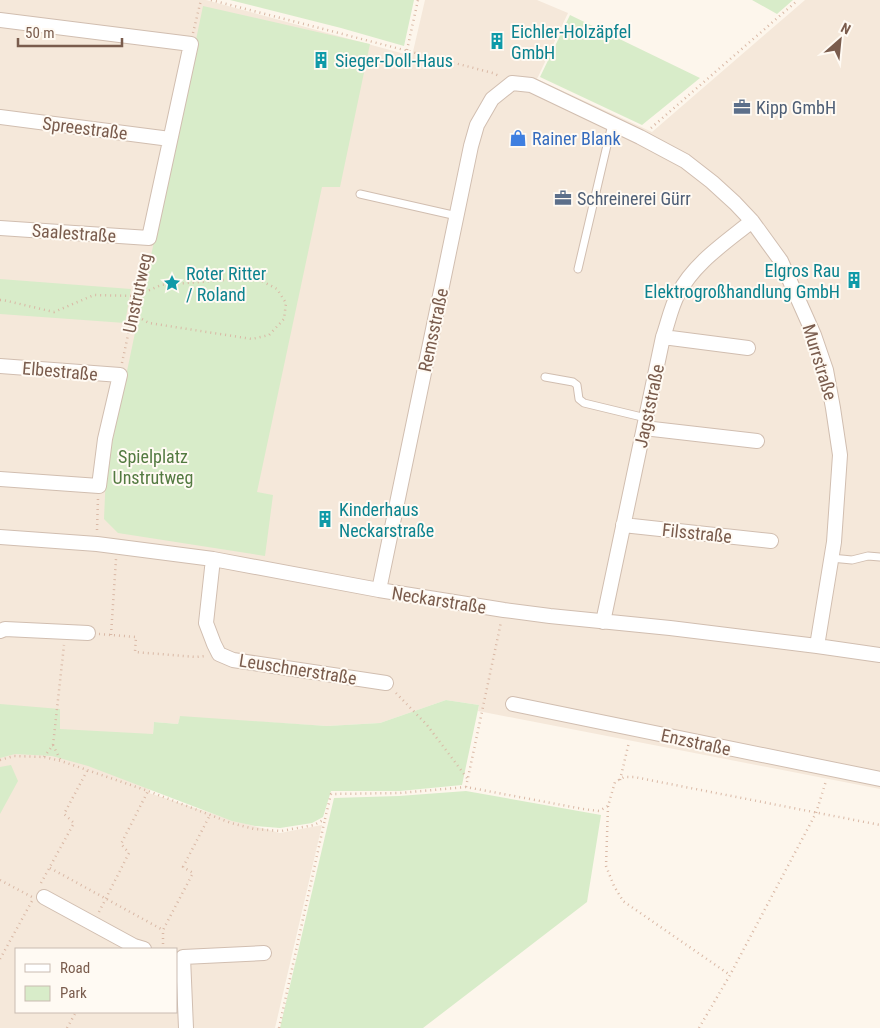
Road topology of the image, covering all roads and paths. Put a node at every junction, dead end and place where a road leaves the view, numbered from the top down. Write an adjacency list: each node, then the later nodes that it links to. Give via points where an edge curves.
1 (201, 0): 6 (path)
2 (211, 0): 7 (path)
3 (418, 0): 7 (path)
4 (798, 0): 11 (path)
5 (0, 20): 6 (street)
6 (191, 44): 12 (street, Unstrutweg)
7 (407, 50): 8 (path, via 493,73)
8 (512, 83): 10 (street, Murrstraße, via 531,85); 14 (street, Remsstraße, via 492,99 477,126)
9 (0, 117): 12 (street, Spreestraße)
10 (612, 124): 11 (street, Murrstraße); 18 (lane)
11 (640, 137): 15 (street, Murrstraße, via 685,161)
12 (170, 139): 17 (street, Unstrutweg)
13 (360, 194): 14 (lane)
14 (457, 216): 38 (street, Remsstraße)
15 (752, 221): 21 (street, Jagststraße, via 692,273 678,295); 36 (street, Murrstraße, via 781,261 826,370 840,456)
16 (0, 228): 17 (street, Saalestraße)
17 (149, 238): 19 (path, Unstrutweg)
18 (578, 269)
19 (136, 296): 19 (path, via 161,285 260,280 277,290 286,303 284,319 269,335 252,340 149,323 138,317); 20 (path, via 94,296 54,312); 24 (path, Unstrutweg)
20 (0, 300)
21 (663, 338): 22 (street); 26 (street, Jagststraße)
22 (748, 348)
23 (0, 366): 24 (street, Elbestraße)
24 (120, 376): 29 (street, via 105,439)
25 (545, 376): 26 (lane, via 573,382 584,403)
26 (645, 423): 27 (street); 30 (street, Jagststraße)
27 (757, 441)
28 (0, 479): 29 (street)
29 (99, 486): 33 (path)
30 (624, 525): 32 (street, Filsstraße); 40 (street, Jagststraße)
31 (0, 537): 33 (street, Neckarstraße)
32 (771, 541)
33 (97, 544): 34 (street, Neckarstraße)
34 (117, 547): 37 (street, Neckarstraße); 44 (path)
35 (880, 557): 36 (lane)
36 (831, 558): 45 (street, Murrstraße)
37 (213, 560): 38 (street, Neckarstraße); 46 (street, Leuschnerstraße, via 206,624)
38 (379, 590): 39 (street, Neckarstraße)
39 (504, 610): 40 (street, Neckarstraße); 57 (path)
40 (603, 622): 45 (street, Neckarstraße)
41 (0, 631): 42 (street)
42 (66, 631): 43 (street); 51 (path)
43 (88, 633): 44 (path)
44 (111, 635): 46 (path, via 136,637 135,652 196,657)
45 (817, 646): 47 (street, Neckarstraße)
46 (219, 654): 48 (street, Leuschnerstraße, via 233,660)
47 (880, 655)
48 (386, 683): 57 (path, via 427,725)
49 (513, 704): 50 (street, Enzstraße)
50 (632, 728): 55 (street, Enzstraße); 59 (path)
51 (53, 745): 52 (path); 54 (path)
52 (44, 757): 53 (path, via 14,756); 54 (path)
53 (0, 760)
54 (61, 762): 56 (path)
55 (829, 769): 58 (street, Enzstraße); 63 (path)
56 (87, 771): 61 (path); 67 (path, via 64,814 74,823)
57 (468, 779): 60 (path)
58 (880, 779)
59 (620, 780): 62 (path, via 615,782); 63 (path, via 634,778)
60 (466, 787): 62 (path, via 583,809 599,810); 65 (path, via 400,793 331,794)
61 (148, 791): 64 (path); 70 (path, via 121,844 129,853)
62 (608, 806): 78 (path, via 606,866 623,901)
63 (816, 813): 66 (path); 78 (path)
64 (210, 815): 65 (path, via 254,829 280,831 314,825); 72 (path, via 183,867 193,873)
65 (325, 819): 82 (path)
66 (880, 825)
67 (50, 868): 69 (path); 70 (path)
68 (0, 880): 69 (path)
69 (39, 897): 71 (street); 77 (path)
70 (106, 898): 71 (path); 72 (path)
71 (93, 923): 73 (street)
72 (163, 930): 74 (path)
73 (141, 948)
74 (163, 948)
75 (264, 953): 76 (street)
76 (180, 956): 81 (street)
77 (0, 959)
78 (730, 975): 83 (path)
79 (75, 1013): 80 (path)
80 (67, 1028)
81 (186, 1028)
82 (279, 1028)
83 (699, 1028)

